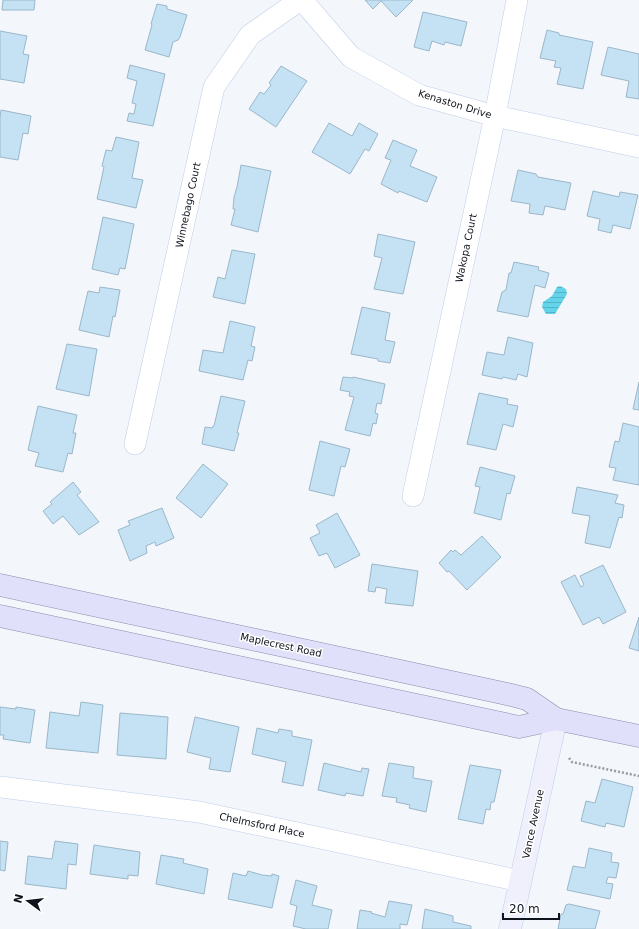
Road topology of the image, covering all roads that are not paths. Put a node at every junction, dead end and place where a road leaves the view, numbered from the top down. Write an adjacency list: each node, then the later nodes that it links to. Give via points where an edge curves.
1 (301, 0): 3 (street, Kenaston Drive, via 351,57 419,95); 5 (street, Winnebago Court, via 250,35 214,87)
2 (517, 0): 3 (street, Wakopa Court)
3 (495, 116): 4 (street, Kenaston Drive); 6 (street, Wakopa Court)
4 (639, 147)
5 (135, 444)
6 (413, 496)
7 (0, 585): 9 (main road, Maplecrest Road, via 507,694 527,699)
8 (0, 616): 9 (main road, Maplecrest Road, via 519,727)
9 (556, 719): 10 (main road, Maplecrest Road); 12 (street, Vance Avenue)
10 (639, 736)
11 (0, 787): 12 (street, Chelmsford Place, via 199,812)
12 (520, 880): 13 (street, Vance Avenue)
13 (510, 929)

